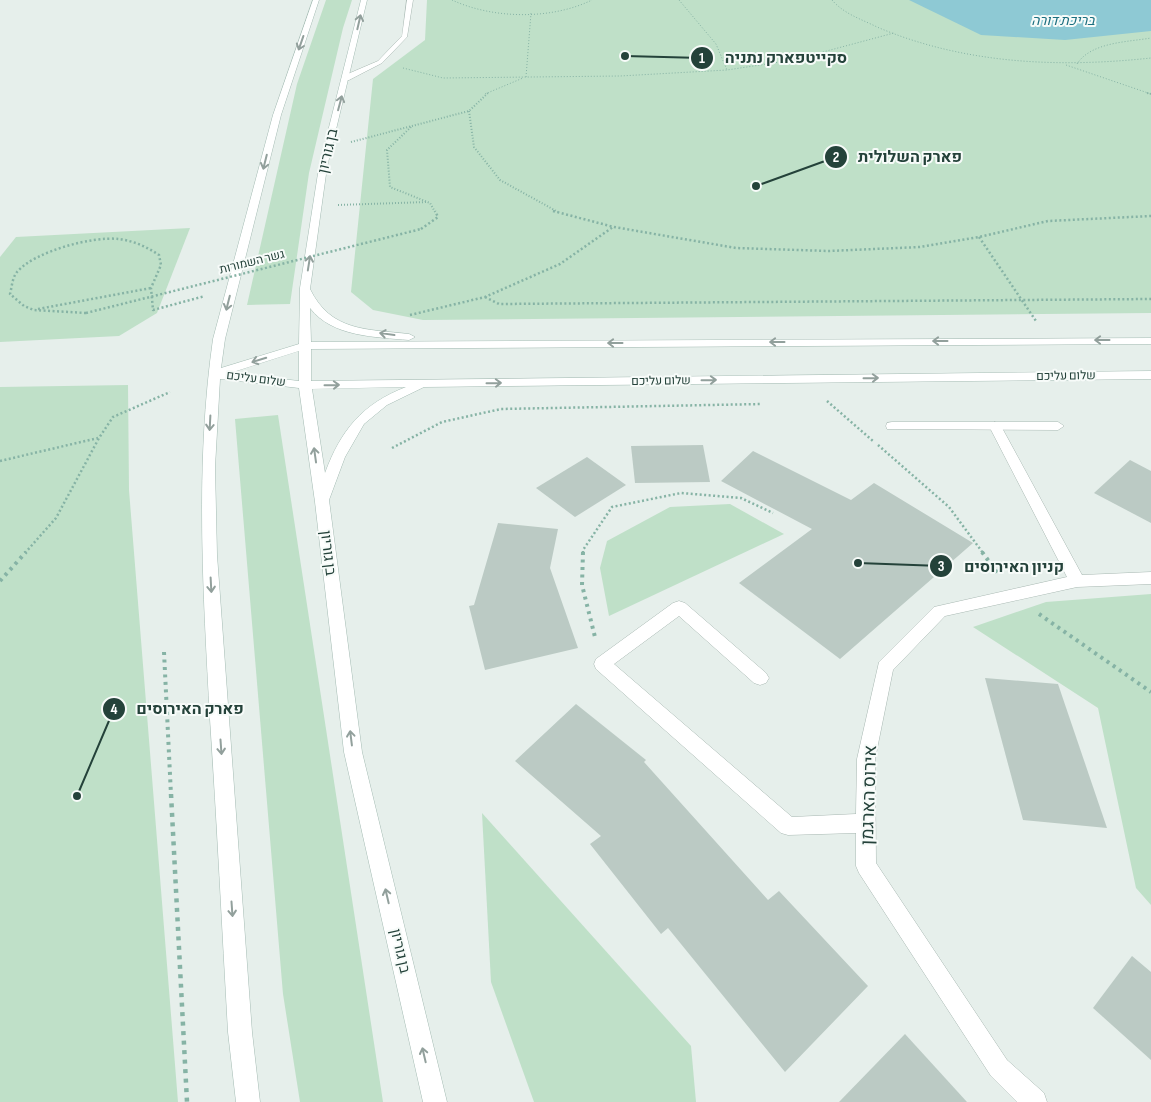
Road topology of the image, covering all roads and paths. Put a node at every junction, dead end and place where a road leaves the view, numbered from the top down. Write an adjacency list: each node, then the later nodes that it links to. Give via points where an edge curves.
1 (316, 0): 29 (main road, one-way to 29, via 277,115)
2 (364, 0): 17 (main road, בן גוריון, one-way to 2)
3 (410, 0): 12 (main road, via 405,36)
4 (452, 0): 8 (path, via 476,9)
5 (592, 0): 8 (path, via 572,8)
6 (679, 0): 15 (path, via 716,44)
7 (832, 0): 9 (path, via 841,10)
8 (531, 13): 16 (path)
9 (894, 33): 13 (path, via 929,46 997,59); 15 (path, via 793,60)
10 (1151, 38): 14 (path, via 1099,48 1082,56)
11 (1151, 58): 14 (path)
12 (380, 62): 16 (path, via 443,78); 17 (main road)
13 (1063, 64): 14 (path); 18 (path)
14 (1077, 64)
15 (727, 70): 16 (path)
16 (526, 77): 19 (path, via 486,94)
17 (346, 78): 21 (main road, בן גוריון, one-way to 17)
18 (1151, 94)
19 (469, 111): 20 (path); 25 (path, via 474,148 500,180 553,211)
20 (412, 126): 21 (path); 22 (path, via 387,150 390,187)
21 (328, 148): 23 (main road, בן גוריון)
22 (430, 202): 23 (path); 33 (path, גשר השמורות, bridge, via 438,217 421,229 86,312)
23 (317, 206): 28 (main road, בן גוריון, one-way to 23)
24 (1151, 216): 26 (path, via 1048,221)
25 (614, 226): 26 (path, via 736,248 829,250 902,247); 30 (path, via 560,264)
26 (978, 237): 32 (path)
27 (150, 288): 29 (path, via 153,310); 33 (path); 33 (path, via 161,266 159,255 143,245 116,239 83,243 45,254 17,272 10,294)
28 (305, 288): 37 (main road, one-way to 28, via 352,328 327,319 312,303); 38 (main road, בן גוריון)
29 (232, 290): 39 (main road, one-way to 39)
30 (485, 297): 32 (path, via 499,304); 34 (path)
31 (1151, 299): 32 (path)
32 (1022, 300): 35 (path)
33 (34, 310)
34 (405, 316)
35 (1049, 340): 36 (main road, שלום עליכם, one-way to 35); 37 (main road, שלום עליכם, one-way to 37)
36 (1151, 340)
37 (470, 344): 38 (main road, שלום עליכם)
38 (304, 346): 39 (main road, שלום עליכם, one-way to 39); 43 (main road, בן גוריון)
39 (213, 374): 43 (main road, שלום עליכם); 66 (main road, one-way to 66, via 209,426 210,578 240,1032)
40 (1151, 374): 41 (main road, שלום עליכם, one-way to 40)
41 (801, 379): 42 (main road, שלום עליכם, one-way to 41); 45 (path)
42 (424, 384): 43 (main road, שלום עליכם, one-way to 42); 54 (main road, via 383,402 360,420 339,451)
43 (305, 385): 54 (main road, בן גוריון, one-way to 43)
44 (170, 392): 51 (path, via 113,416)
45 (827, 401): 46 (path); 59 (path, via 949,507)
46 (837, 401)
47 (768, 403): 52 (path, via 501,409 442,422)
48 (892, 426): 49 (main road)
49 (995, 426): 50 (main road); 57 (main road)
50 (1058, 426)
51 (99, 438): 53 (path); 58 (path, via 56,518)
52 (392, 448)
53 (0, 460)
54 (322, 502): 67 (main road, בן גוריון, one-way to 54, via 353,752)
55 (774, 513): 61 (path, via 741,498 682,493 612,506 583,550 582,585)
56 (1151, 578): 57 (main road, אירוס הארגמן)
57 (1077, 581): 59 (main road, אירוס הארגמן)
58 (0, 582)
59 (1013, 595): 63 (path); 64 (main road, אירוס הארגמן, via 940,611 885,667 866,758)
60 (164, 652): 65 (path)
61 (602, 664): 62 (main road, via 679,607); 64 (main road, via 788,826)
62 (760, 678)
63 (1151, 692)
64 (866, 824): 68 (main road, אירוס הארגמן, via 866,866 1000,1068)
65 (187, 1102)
66 (248, 1102)
67 (435, 1102)
68 (1035, 1102)

